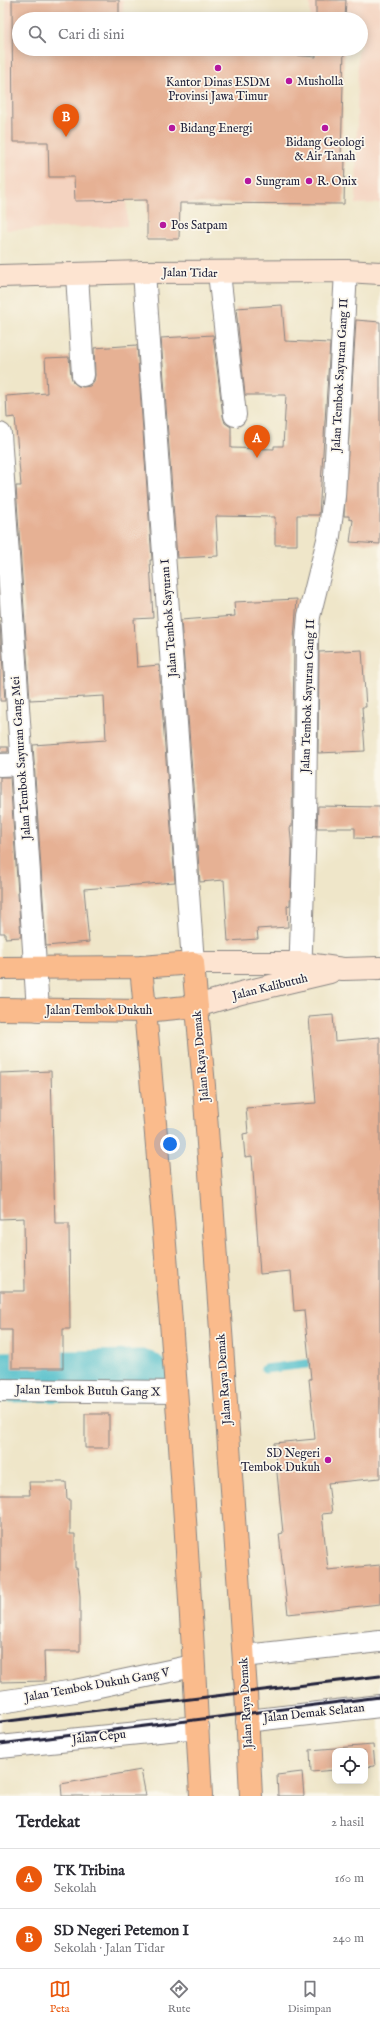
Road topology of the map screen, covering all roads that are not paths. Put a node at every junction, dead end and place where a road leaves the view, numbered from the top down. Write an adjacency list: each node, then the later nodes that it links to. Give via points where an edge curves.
1 (346, 271): 3 (street, Jalan Tidar); 4 (street, Jalan Tidar); 19 (street, Jalan Tembok Sayuran Gang II, via 334,496 329,536 309,616 307,639)
2 (144, 272): 3 (street, Jalan Tidar); 5 (street, Jalan Tidar); 14 (street, Jalan Tembok Sayuran I)
3 (219, 273): 8 (street)
4 (380, 273)
5 (77, 274): 6 (street, Jalan Tidar); 7 (street)
6 (0, 276)
7 (83, 375)
8 (235, 415)
9 (0, 434): 10 (street, Jalan Tembok Sayuran Gang Mei)
10 (1, 467): 11 (street, Jalan Tembok Sayuran Gang Mei)
11 (7, 652): 12 (street, Jalan Tembok Sayuran Gang Mei)
12 (22, 764): 13 (street); 18 (street, Jalan Tembok Sayuran Gang Mei)
13 (0, 765)
14 (193, 963): 15 (highway); 19 (street, Jalan Kalibutuh); 20 (highway, Jalan Raya Demak)
15 (141, 967): 18 (highway); 23 (highway)
16 (0, 968): 18 (highway)
17 (380, 968): 19 (street, Jalan Kalibutuh)
18 (35, 969): 22 (street, Jalan Tembok Sayuran Gang Mei)
19 (300, 971): 20 (street, Jalan Kalibutuh)
20 (197, 1006): 23 (highway, Jalan Tembok Dukuh); 27 (highway, Jalan Raya Demak)
21 (0, 1009): 22 (highway, Jalan Tembok Dukuh)
22 (38, 1010): 23 (highway, Jalan Tembok Dukuh)
23 (145, 1011): 25 (highway)
24 (0, 1390): 25 (street, Jalan Tembok Butuh Gang X)
25 (176, 1392): 28 (highway)
26 (380, 1642): 27 (street)
27 (244, 1656): 31 (highway, Jalan Raya Demak)
28 (193, 1666): 29 (street, Jalan Tembok Dukuh Gang V, via 75,1691); 32 (highway)
29 (0, 1702)
30 (380, 1706): 31 (street, Jalan Demak Selatan)
31 (247, 1721): 35 (highway, Jalan Raya Demak)
32 (198, 1727): 33 (street, Jalan Cepu); 34 (highway)
33 (0, 1747)
34 (201, 1796)
35 (252, 1796)

